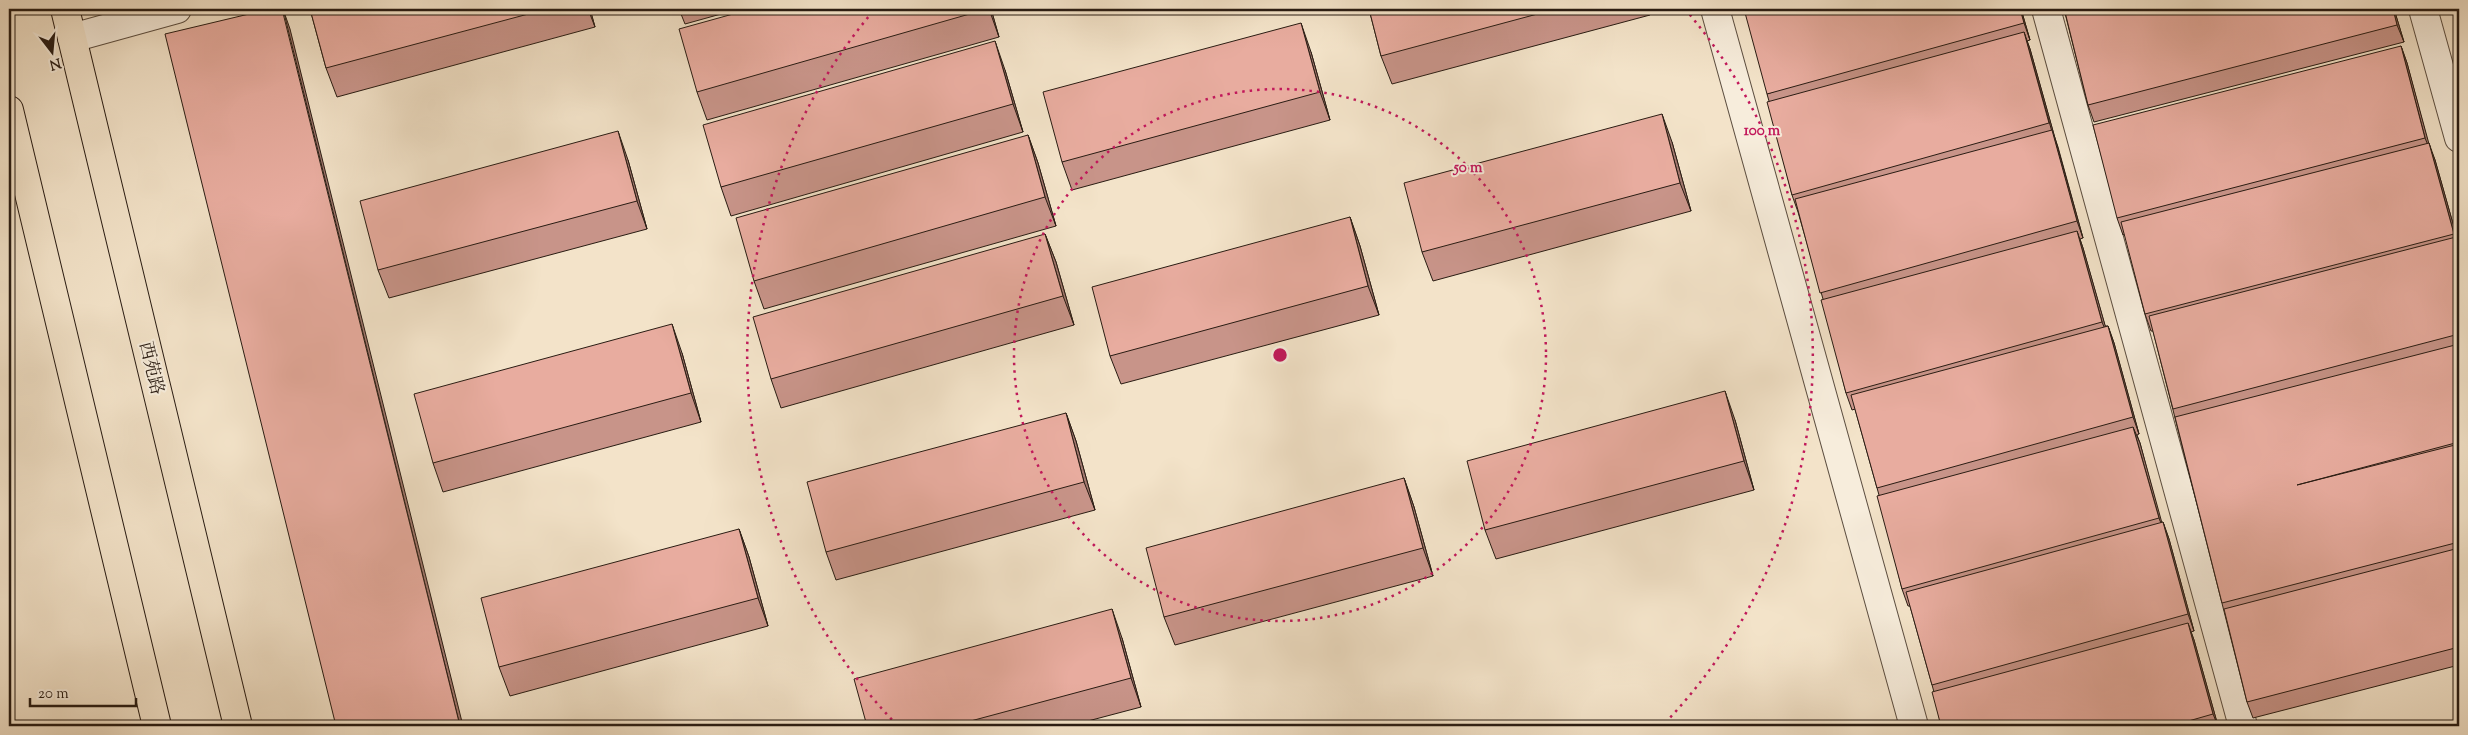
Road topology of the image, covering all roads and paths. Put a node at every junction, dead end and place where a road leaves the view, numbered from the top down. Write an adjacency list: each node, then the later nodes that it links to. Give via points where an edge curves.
1 (65, 9): 6 (main road, 西苑路)
2 (177, 9): 6 (street)
3 (1715, 9): 11 (street)
4 (2046, 9): 12 (street)
5 (2423, 9): 8 (street)
6 (72, 38): 10 (main road, 西苑路)
7 (9, 110): 9 (main road)
8 (2459, 138)
9 (157, 726)
10 (238, 726)
11 (1914, 726)
12 (2243, 726)

